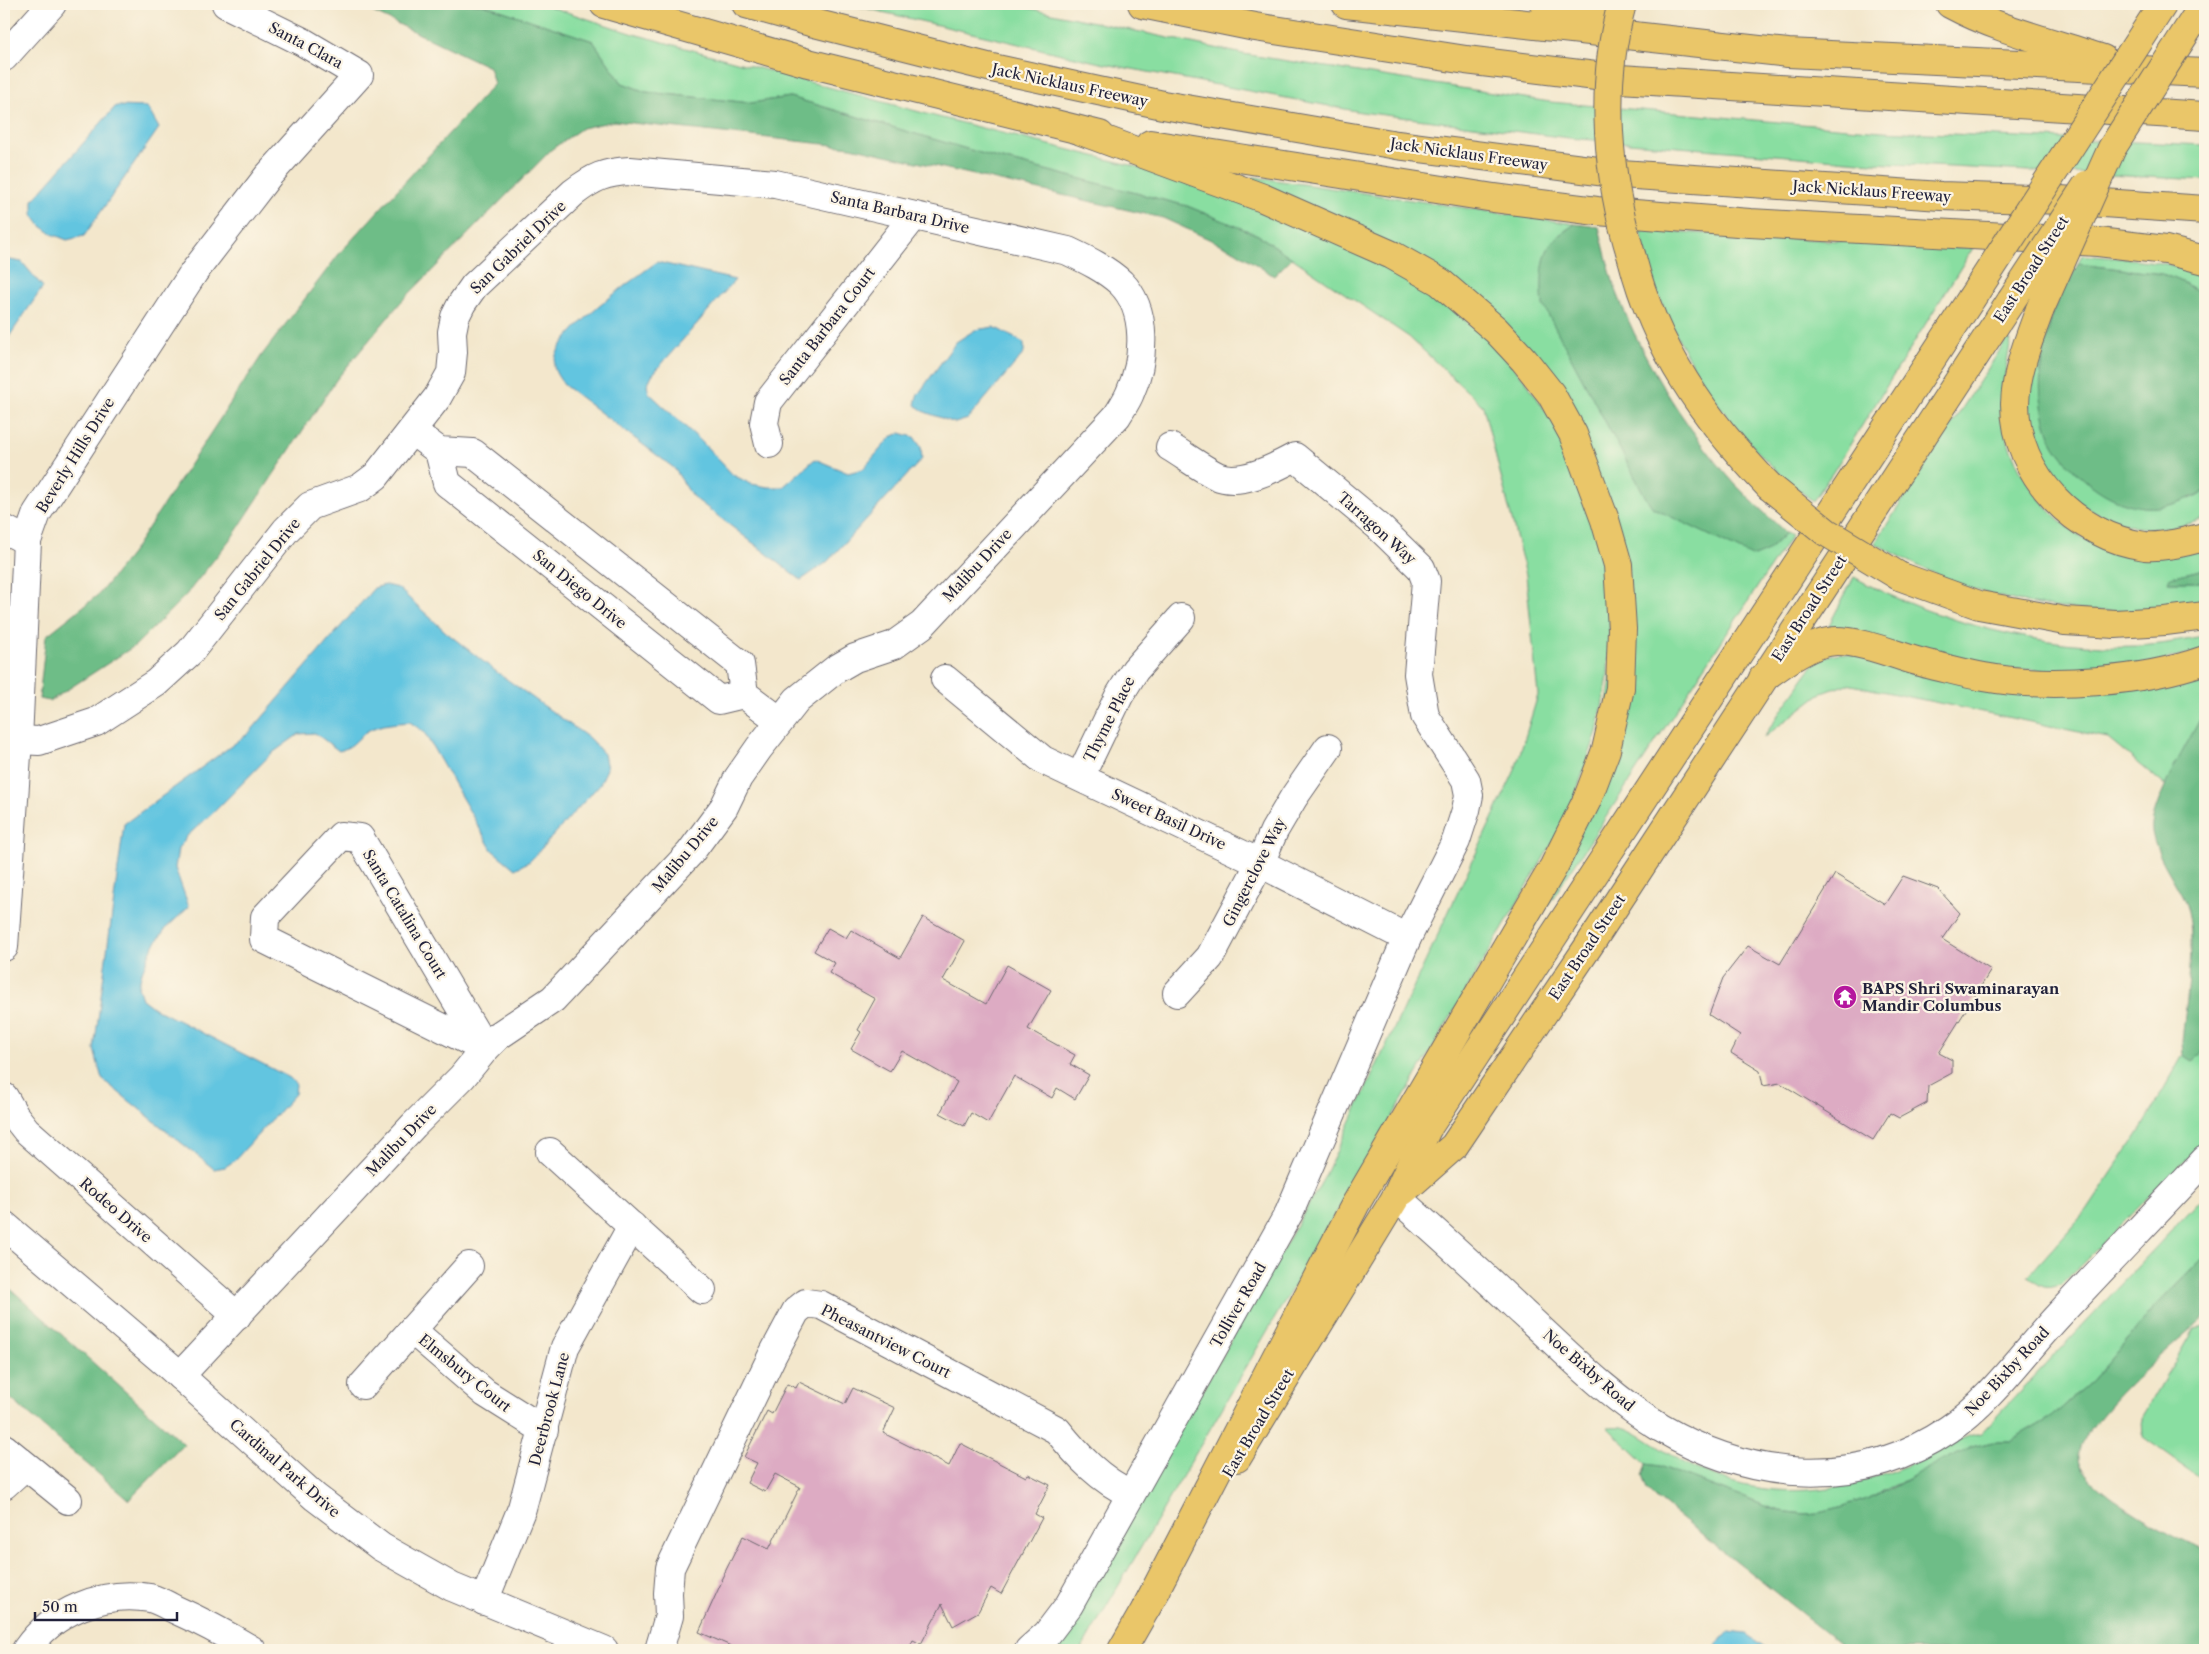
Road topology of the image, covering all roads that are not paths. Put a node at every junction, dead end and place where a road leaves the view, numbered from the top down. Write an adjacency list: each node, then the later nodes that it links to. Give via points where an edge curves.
1 (52, 4): 13 (street)
2 (226, 4): 16 (street, Santa Clara, via 304,42)
3 (604, 4): 18 (main road, via 808,63)
4 (746, 4): 21 (main road, Jack Nicklaus Freeway, via 1010,72 1163,105 1397,145 1621,174)
5 (1142, 4): 17 (main road, via 1255,27 1466,60 1620,78)
6 (1346, 4): 12 (main road)
7 (1544, 4): 12 (main road)
8 (1622, 4): 31 (main road, bridge, via 1612,58 1610,143 1619,213 1639,284 1656,328 1693,394 1716,427 1769,486 1826,532 1899,576 1979,605 2065,622 2115,624)
9 (1950, 4): 14 (main road, via 2008,29)
10 (2163, 4): 50 (main road, East Broad Street, bridge, via 1427,1129)
11 (2204, 4): 19 (main road, East Broad Street, bridge)
12 (1676, 40): 14 (main road, via 1788,52)
13 (4, 57)
14 (2135, 70): 15 (main road)
15 (2205, 73)
16 (359, 74): 29 (street, Beverly Hills Drive, via 268,176 194,272 37,513)
17 (2205, 116)
18 (1081, 131): 23 (main road, via 1464,194 1597,211 2098,242 2166,250); 66 (main road, via 1263,198 1392,255 1440,282 1496,330 1551,394 1573,434 1618,565 1622,629 1620,688 1606,750 1587,800 1554,866 1355,1205)
19 (2112, 148): 30 (main road, bridge, via 2040,309 2020,371 2015,404 2020,436 2031,467 2052,497 2093,529 2147,546); 34 (main road, East Broad Street, bridge)
20 (630, 171): 22 (street, Santa Barbara Drive, via 775,184); 25 (street, San Gabriel Drive, via 607,172 588,181 474,286 455,317 451,373)
21 (2205, 210)
22 (914, 216): 24 (street, Santa Barbara Drive, via 1068,251 1095,264 1121,284 1130,294); 26 (street, Santa Barbara Court, via 768,402 764,423)
23 (2205, 260)
24 (1140, 317): 37 (street, Malibu Drive, via 1138,368 1131,393 1117,416 922,624 894,645 855,658 836,669 797,700)
25 (412, 431): 28 (street); 38 (street, San Gabriel Drive, via 376,476 360,488 310,506 286,530 190,652 156,683 96,722 39,741)
26 (769, 444)
27 (1170, 447): 43 (street, Tarragon Way, via 1219,477 1244,478 1276,468 1295,457 1378,526 1421,568 1426,581 1418,674 1425,716 1466,780 1469,795 1456,841)
28 (439, 451): 36 (street, via 473,453 740,664); 36 (street, San Diego Drive, via 447,483 711,694 719,700)
29 (15, 535): 38 (street, Beverly Hills Drive)
30 (2205, 537)
31 (2205, 616)
32 (1181, 618): 40 (street, Thyme Place, via 1135,670)
33 (2205, 660): 34 (main road, via 2125,678 2026,681 1985,678 1836,641 1816,646 1790,659)
34 (1763, 678): 50 (main road, East Broad Street, via 1454,1146)
35 (945, 679): 40 (street, Sweet Basil Drive, via 1043,760)
36 (744, 694): 37 (street)
37 (780, 721): 46 (street, Malibu Drive, via 738,778 724,807 683,860 553,999 498,1036)
38 (18, 740): 41 (street, Beverly Hills Drive)
39 (1328, 748): 42 (street, Gingerclove Way, via 1294,797)
40 (1080, 777): 42 (street, Sweet Basil Drive)
41 (7, 849): 44 (street, Beverly Hills Drive)
42 (1260, 863): 43 (street, Sweet Basil Drive); 45 (street, Gingerclove Way, via 1210,957)
43 (1407, 938): 63 (street, Tolliver Road, via 1289,1213)
44 (4, 946)
45 (1177, 992)
46 (485, 1049): 46 (street, Santa Catalina Court, via 264,939 266,917 341,836 360,838); 55 (street, Malibu Drive)
47 (4, 1097): 55 (street, Rodeo Drive, via 26,1130)
48 (550, 1152): 52 (street)
49 (2205, 1160): 50 (street, Noe Bixby Road, via 1979,1405 1948,1430 1911,1451 1871,1465 1800,1473 1732,1460 1660,1427 1612,1393)
50 (1396, 1197): 66 (main road, East Broad Street)
51 (4, 1225): 57 (street, Cardinal Park Drive)
52 (632, 1226): 54 (street); 59 (street, Deerbrook Lane, via 565,1347)
53 (469, 1266): 56 (street, Elmsbury Court)
54 (702, 1290)
55 (237, 1316): 57 (street, Malibu Drive)
56 (412, 1330): 58 (street, Elmsbury Court); 59 (street, Elmsbury Court, via 485,1393)
57 (180, 1376): 65 (street, Cardinal Park Drive, via 315,1497 381,1547)
58 (363, 1385)
59 (544, 1430): 65 (street, Deerbrook Lane, via 522,1508)
60 (4, 1448): 61 (street)
61 (25, 1466): 62 (street); 64 (street)
62 (4, 1485)
63 (1131, 1494): 70 (street, Pheasantview Court, via 1115,1487 1096,1472 1056,1430 821,1305 806,1303 796,1311 772,1356 670,1568 669,1616); 71 (street, Tolliver Road, via 1069,1605 1048,1634)
64 (68, 1500)
65 (484, 1601): 69 (street, Cardinal Park Drive)
66 (1146, 1608): 72 (main road, East Broad Street)
67 (26, 1650): 68 (street, via 61,1615 84,1604 125,1596 152,1598 212,1626)
68 (252, 1650)
69 (604, 1650)
70 (659, 1650)
71 (1029, 1650)
72 (1122, 1650)

